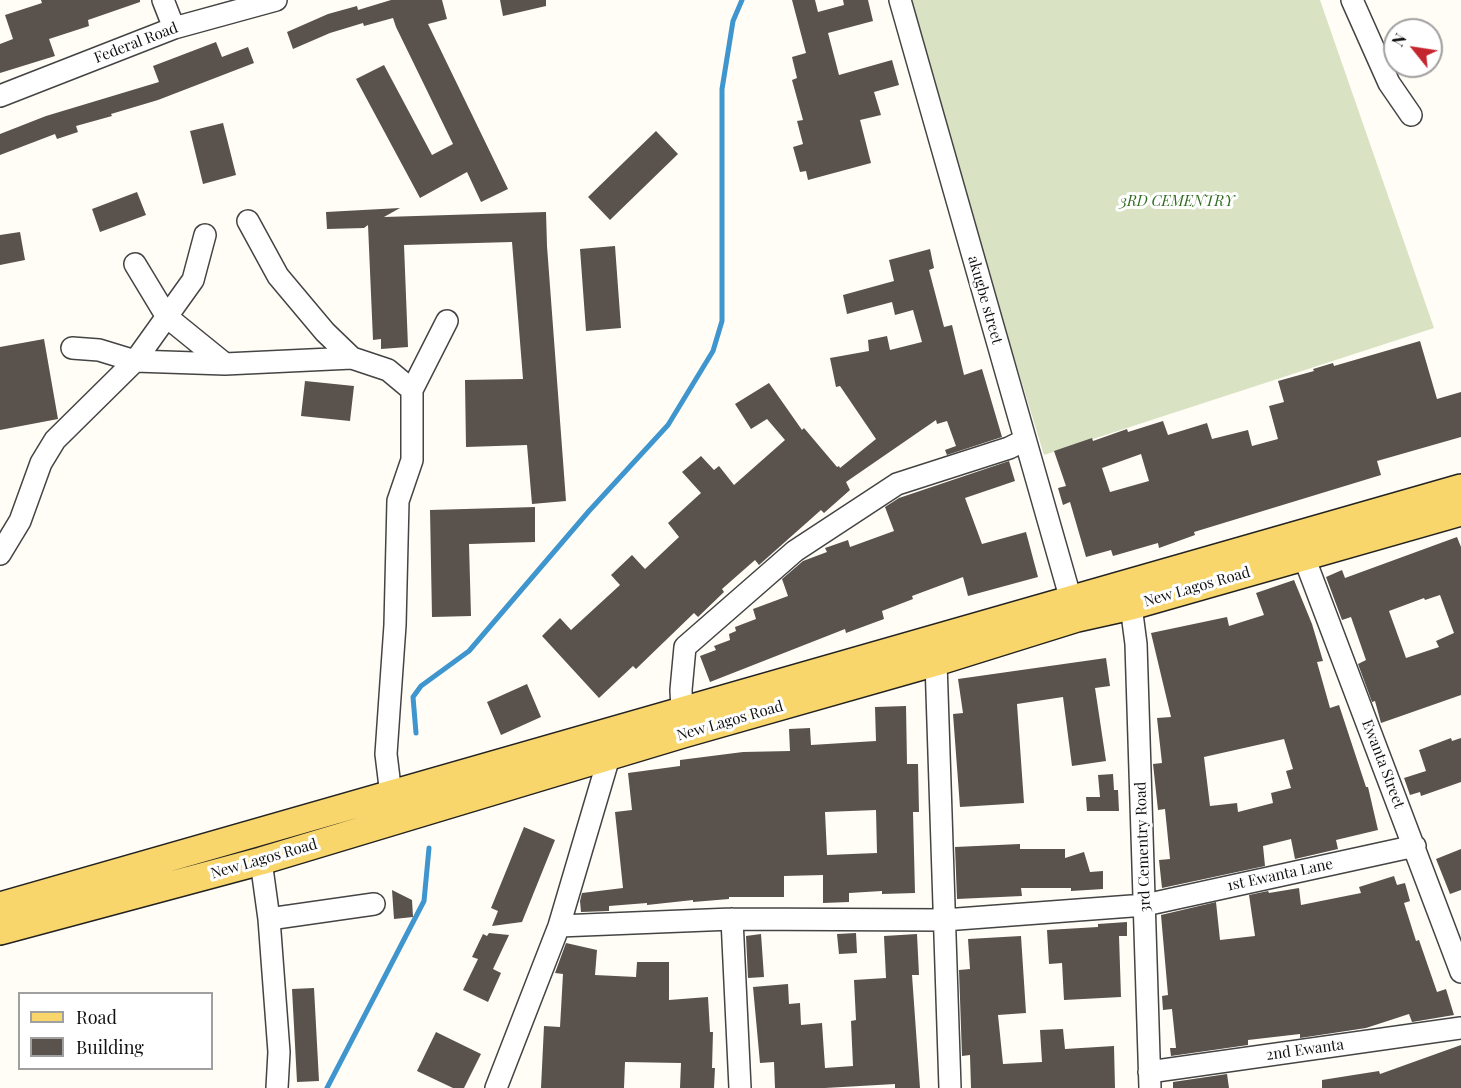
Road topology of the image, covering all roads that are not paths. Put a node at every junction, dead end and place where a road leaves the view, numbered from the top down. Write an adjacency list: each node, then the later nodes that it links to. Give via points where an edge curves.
1 (163, 0): 5 (street)
2 (276, 0): 5 (street, Federal Road)
3 (900, 0): 18 (street, akugbe street)
4 (1352, 0): 7 (street, via 1389,83)
5 (174, 28): 6 (street, Federal Road)
6 (0, 96)
7 (1411, 115)
8 (248, 221): 14 (street, via 278,276)
9 (206, 236): 11 (street, via 192,280)
10 (135, 264): 11 (street)
11 (167, 317): 15 (street); 16 (street)
12 (447, 321): 17 (street)
13 (72, 348): 15 (street, via 99,350)
14 (352, 358): 16 (street); 17 (street, via 388,369)
15 (135, 361): 16 (street); 21 (street, via 55,441 41,463 20,521)
16 (225, 364)
17 (412, 390): 28 (street, via 412,460 399,501 386,754)
18 (1025, 440): 23 (street, akugbe street); 26 (street, via 897,484 795,551 685,647)
19 (1461, 488): 23 (main road, New Lagos Road)
20 (1461, 513): 22 (main road, New Lagos Road)
21 (0, 554)
22 (1304, 557): 24 (main road, New Lagos Road); 29 (street, Ewanta Street)
23 (1071, 600): 26 (main road, New Lagos Road)
24 (1131, 606): 25 (main road, New Lagos Road, via 1077,618); 32 (street, 3rd Cementry Road, via 1136,644)
25 (936, 662): 27 (main road, New Lagos Road); 36 (street)
26 (682, 711): 28 (main road, New Lagos Road)
27 (609, 757): 30 (main road, New Lagos Road); 37 (street)
28 (391, 795): 33 (main road, New Lagos Road)
29 (1414, 846): 32 (street, 1st Ewanta Lane); 39 (street, Ewanta Street)
30 (261, 861): 34 (street); 38 (main road, New Lagos Road)
31 (374, 904): 34 (street)
32 (1145, 904): 36 (street, 1st Ewanta Lane); 41 (street, 3rd Cementry Road)
33 (0, 906)
34 (269, 919): 42 (street, via 279,1052)
35 (732, 920): 36 (street, 1st Ewanta Lane); 37 (street, 1st Ewanta Lane); 44 (street)
36 (944, 920): 45 (street)
37 (559, 926): 43 (street)
38 (0, 931)
39 (1461, 972)
40 (1461, 1028): 41 (street, 2nd Ewanta)
41 (1150, 1080)
42 (277, 1088)
43 (496, 1088)
44 (740, 1088)
45 (950, 1088)

